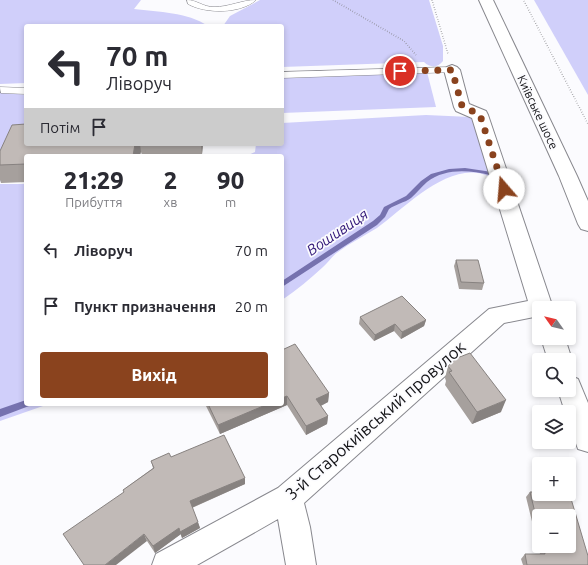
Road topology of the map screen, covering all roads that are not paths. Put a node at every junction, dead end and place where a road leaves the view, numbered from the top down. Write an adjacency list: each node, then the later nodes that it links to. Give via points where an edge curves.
1 (191, 0): 2 (lane, via 196,6 220,9 235,7)
2 (252, 0)
3 (486, 0): 8 (street, Київське шосе)
4 (452, 70): 5 (lane); 9 (street, via 462,106 480,115)
5 (284, 75)
6 (1, 90): 7 (lane)
7 (24, 91)
8 (588, 224)
9 (540, 301)
10 (532, 310): 13 (street, 3-й Старокиївський провулок, via 497,315)
11 (573, 397): 12 (street)
12 (588, 440)
13 (288, 498): 14 (street, 3-й Старокиївський провулок); 15 (street)
14 (167, 565)
15 (301, 565)

